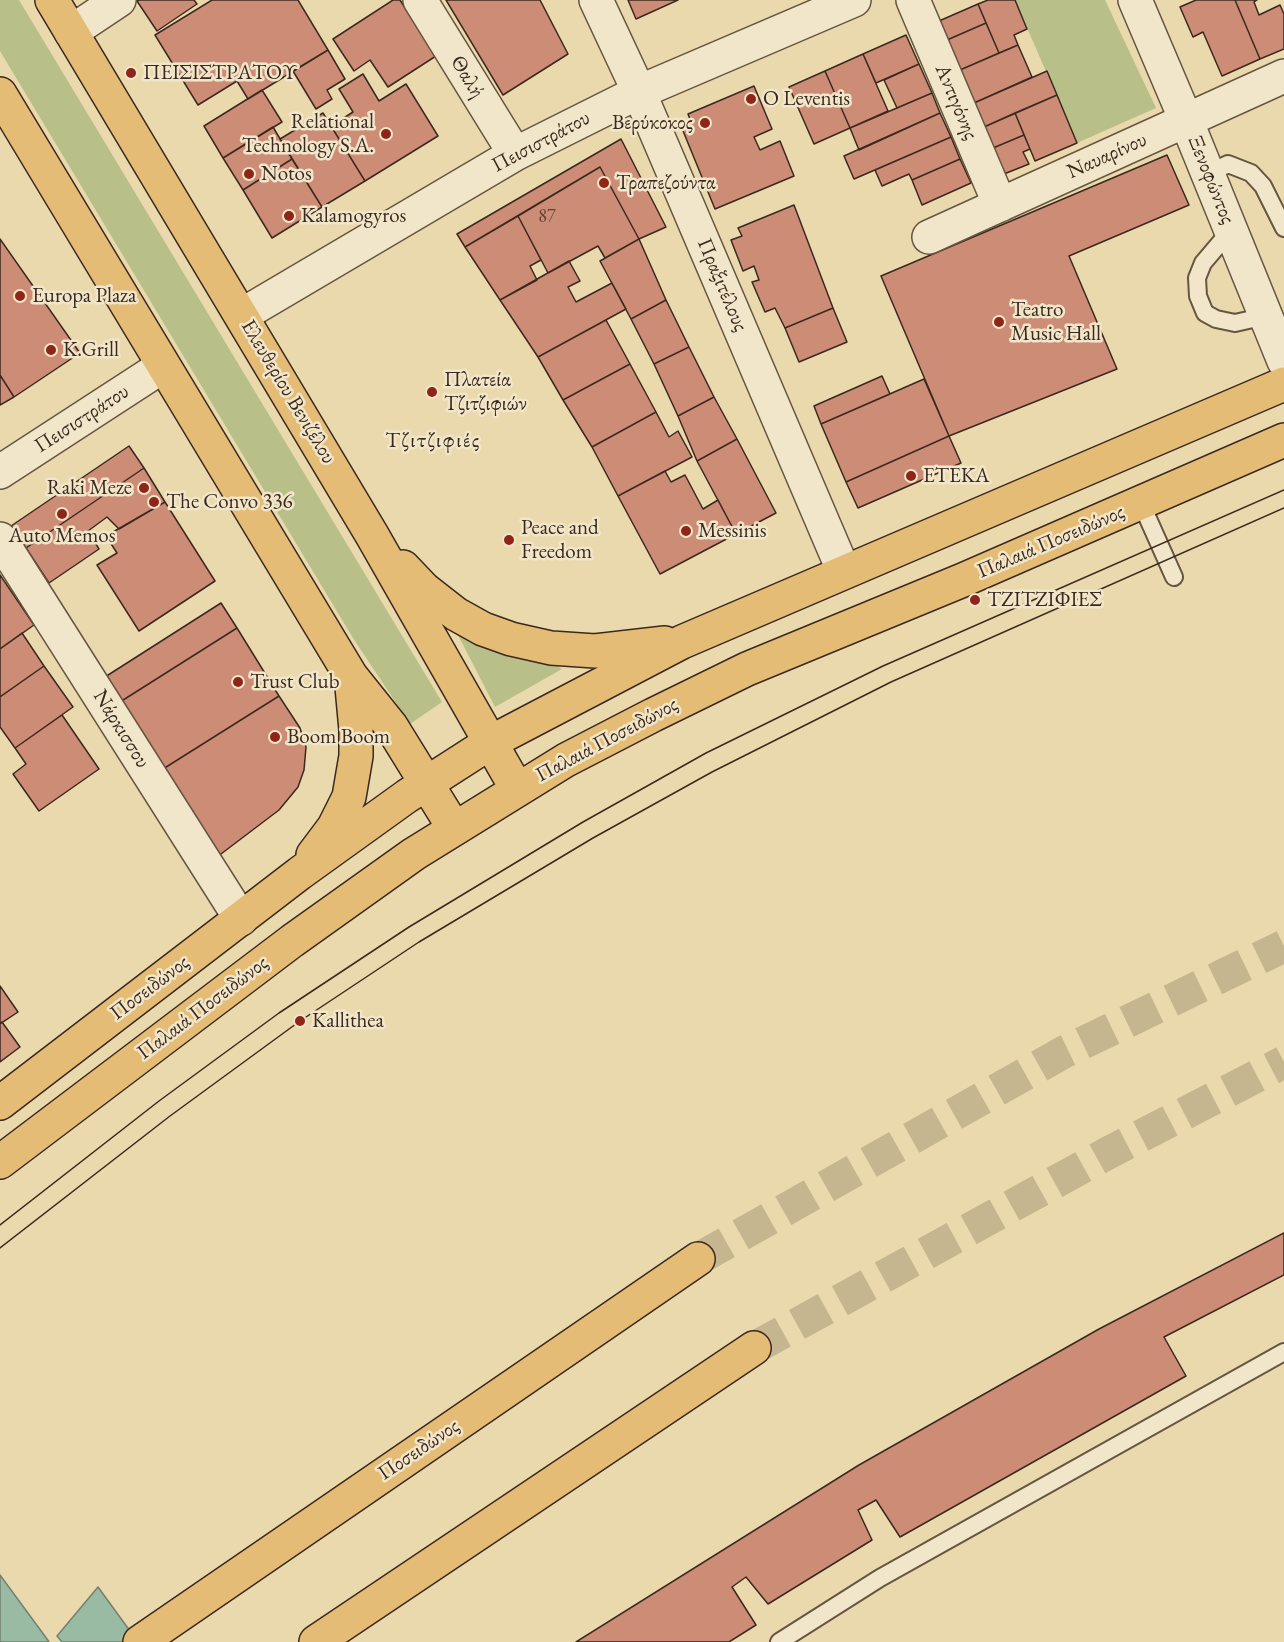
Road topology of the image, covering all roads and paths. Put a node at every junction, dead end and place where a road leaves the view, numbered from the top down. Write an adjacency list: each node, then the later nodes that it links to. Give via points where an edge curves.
1 (52, 0): 8 (main road, Ελευθερίου Βενιζέλου)
2 (119, 0): 8 (street)
3 (420, 0): 13 (street, Θαλή)
4 (596, 0): 10 (street, Πραξιτέλους)
5 (854, 0): 10 (street, Πεισιστράτου)
6 (913, 0): 15 (street, Αντιγόνης)
7 (1135, 0): 12 (street, Ξενοφώντος)
8 (71, 32): 19 (main road, Ελευθερίου Βενιζέλου)
9 (1284, 76): 12 (street, Ναυαρίνου)
10 (639, 92): 13 (street, Πεισιστράτου); 30 (street, Πραξιτέλους)
11 (0, 94): 22 (main road)
12 (1186, 120): 14 (street, Ξενοφώντος); 15 (street, Ναυαρίνου)
13 (515, 154): 19 (street, Πεισιστράτου)
14 (1208, 174): 16 (lane, via 1228,164 1251,173 1263,186); 17 (street, Ξενοφώντος)
15 (1000, 205): 18 (street, Ναυαρίνου)
16 (1284, 228)
17 (1231, 230): 20 (street, Ξενοφώντος); 20 (lane, via 1203,262 1197,278 1198,296 1205,313 1216,319 1235,323)
18 (929, 237)
19 (242, 315): 28 (main road, Ελευθερίου Βενιζέλου)
20 (1266, 316): 21 (street, Ξενοφώντος)
21 (1284, 361)
22 (163, 366): 26 (street, Πεισιστράτου); 33 (main road)
23 (1284, 384): 25 (main road)
24 (1284, 440): 27 (main road, Παλαιά Ποσειδώνος)
25 (1102, 462): 27 (main road); 30 (main road)
26 (0, 472)
27 (1131, 507): 31 (lane); 36 (main road, Παλαιά Ποσειδώνος, via 747,669 566,760)
28 (372, 535): 32 (main road, via 424,589 483,630 531,644 595,651); 34 (main road, Ελευθερίου Βενιζέλου)
29 (0, 539): 39 (street, Νάρκισσου)
30 (844, 572): 32 (main road)
31 (1174, 577)
32 (682, 642): 34 (main road)
33 (351, 676): 35 (main road, via 391,726); 38 (main road, via 356,756 349,797 334,826)
34 (491, 742): 35 (main road); 36 (main road, Ελευθερίου Βενιζέλου)
35 (428, 784): 37 (main road); 38 (main road)
36 (517, 789): 37 (main road, Παλαιά Ποσειδώνος)
37 (454, 828): 41 (main road, Παλαιά Ποσειδώνος, via 292,942)
38 (300, 873): 39 (main road, Ποσειδώνος)
39 (241, 919): 40 (main road, Ποσειδώνος)
40 (0, 1103)
41 (0, 1162)
42 (698, 1258): 45 (main road, Ποσειδώνος)
43 (754, 1348): 46 (main road)
44 (1284, 1352): 47 (lane, via 880,1578)
45 (153, 1633)
46 (316, 1642)
47 (779, 1642)

